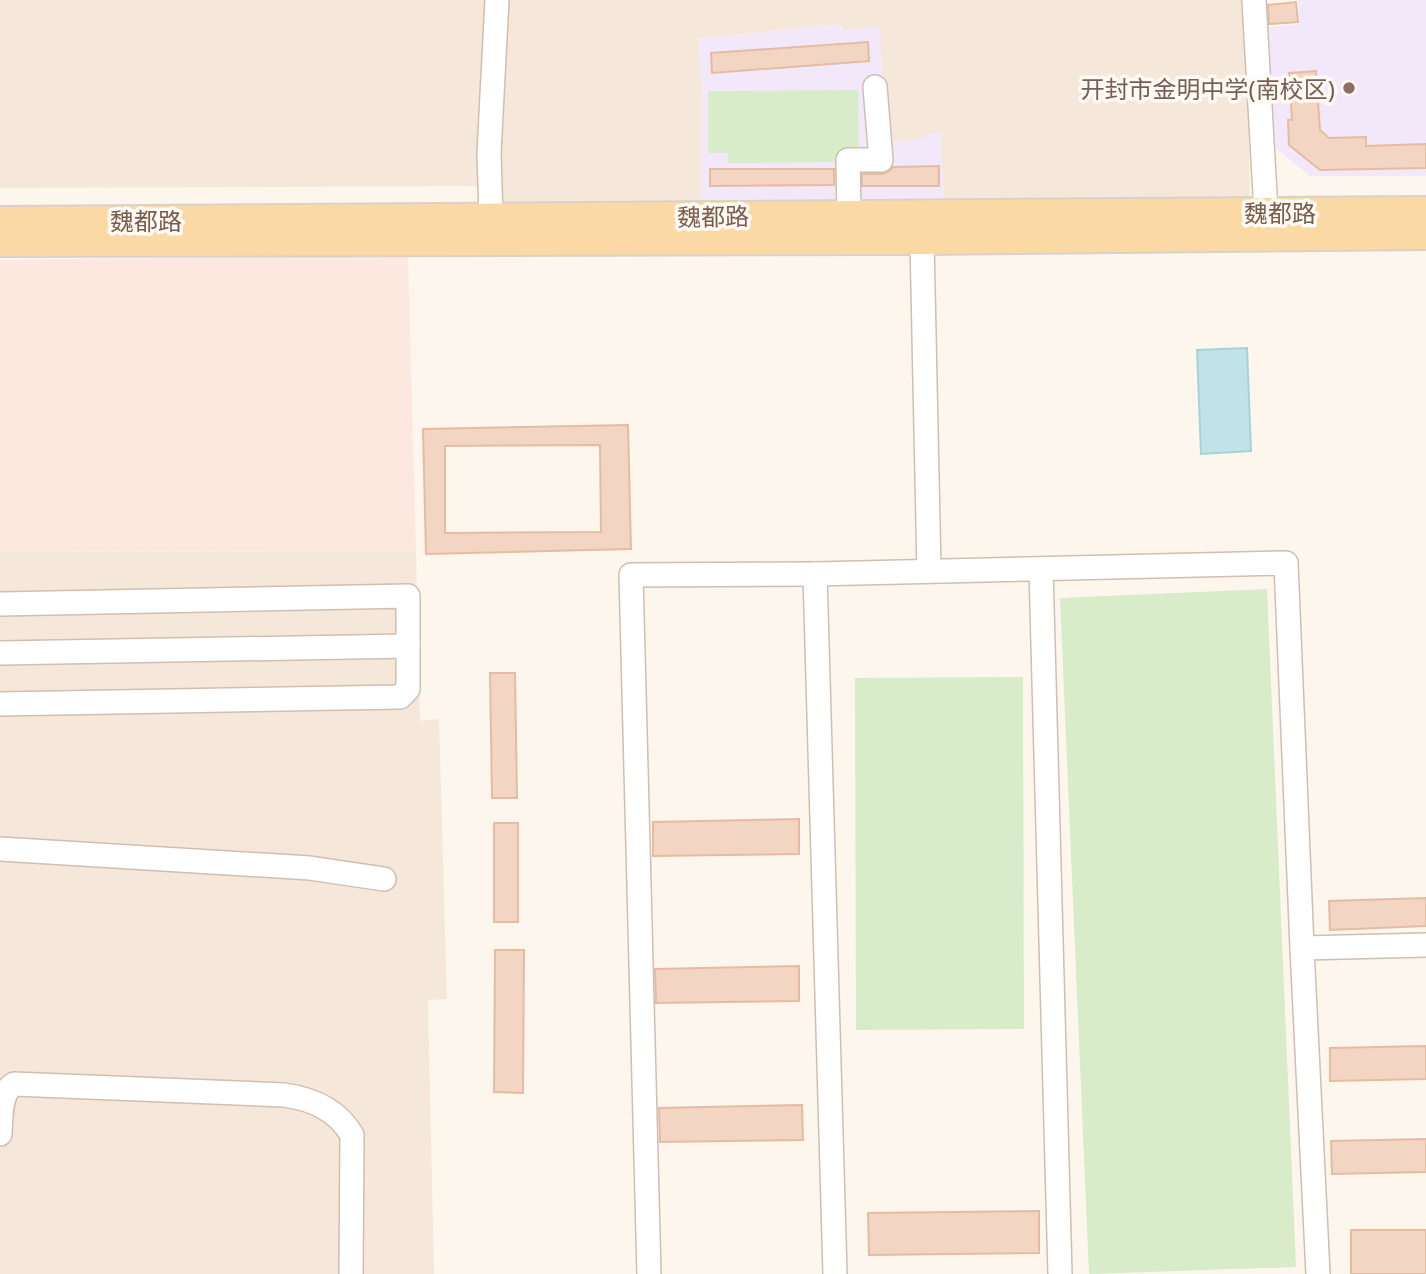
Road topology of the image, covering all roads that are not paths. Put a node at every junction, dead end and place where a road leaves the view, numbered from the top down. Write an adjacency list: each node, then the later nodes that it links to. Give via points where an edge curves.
1 (497, 0): 7 (street, via 489,153)
2 (1254, 0): 5 (street)
3 (875, 87): 6 (street, via 881,160 848,160)
4 (1426, 211): 5 (main road, 魏都路)
5 (1266, 212): 6 (main road, 魏都路)
6 (849, 215): 7 (main road, 魏都路)
7 (491, 218): 8 (main road, 魏都路)
8 (0, 221)
9 (1426, 235): 10 (main road, 魏都路)
10 (922, 240): 11 (main road, 魏都路); 13 (street)
11 (0, 242)
12 (1041, 569): 13 (street); 22 (street, via 1286,563); 27 (street)
13 (929, 571): 14 (street)
14 (815, 574): 25 (street, via 631,575); 26 (street)
15 (0, 604): 16 (street, via 408,596)
16 (408, 646): 17 (street); 18 (street, via 408,689 400,697)
17 (0, 653)
18 (0, 704)
19 (0, 849): 20 (street, via 310,868)
20 (384, 879)
21 (1426, 945): 22 (street)
22 (1302, 948): 28 (street)
23 (0, 1134): 24 (street, via 2,1096 14,1084 284,1095 313,1101 339,1117 352,1135)
24 (351, 1274)
25 (649, 1274)
26 (835, 1274)
27 (1060, 1274)
28 (1318, 1274)

